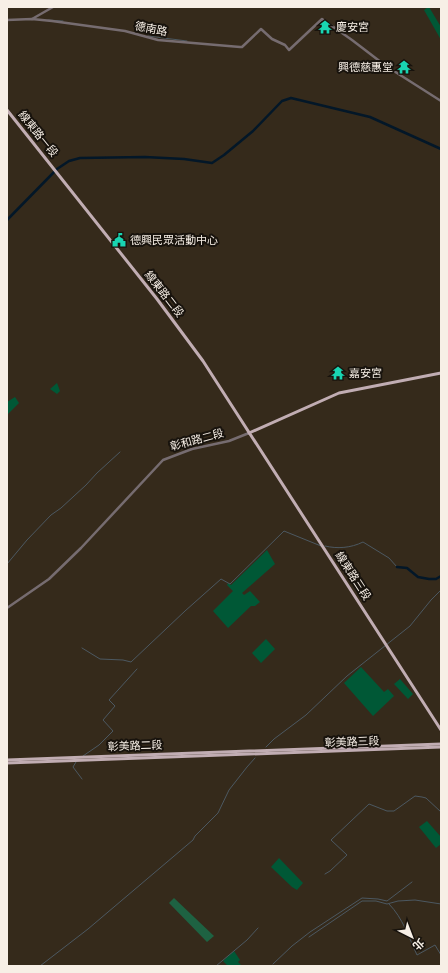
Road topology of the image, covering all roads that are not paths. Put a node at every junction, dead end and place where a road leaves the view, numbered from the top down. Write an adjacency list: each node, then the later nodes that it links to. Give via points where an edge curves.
1 (53, 7): 2 (street)
2 (32, 19): 3 (street, 德南路); 4 (street, 德南路, via 125,32 158,40 240,47 261,29 289,50 322,19 386,66)
3 (7, 20)
4 (441, 101)
5 (7, 110): 6 (main road, 線東路一段)
6 (57, 173): 8 (main road, 線東路二段, via 183,332)
7 (441, 374): 8 (main road, 彰和路二段, via 339,393)
8 (249, 433): 9 (street, 彰和路二段, via 163,460 49,580); 10 (main road, 線東路三段)
9 (7, 608)
10 (441, 730)
11 (441, 744): 13 (main road, 彰美路三段)
12 (441, 747): 13 (main road, 彰美路三段)
13 (264, 752): 14 (main road, 彰美路二段)
14 (191, 755): 15 (main road, 彰美路二段); 16 (main road, 彰美路二段)
15 (7, 760)
16 (7, 763)

